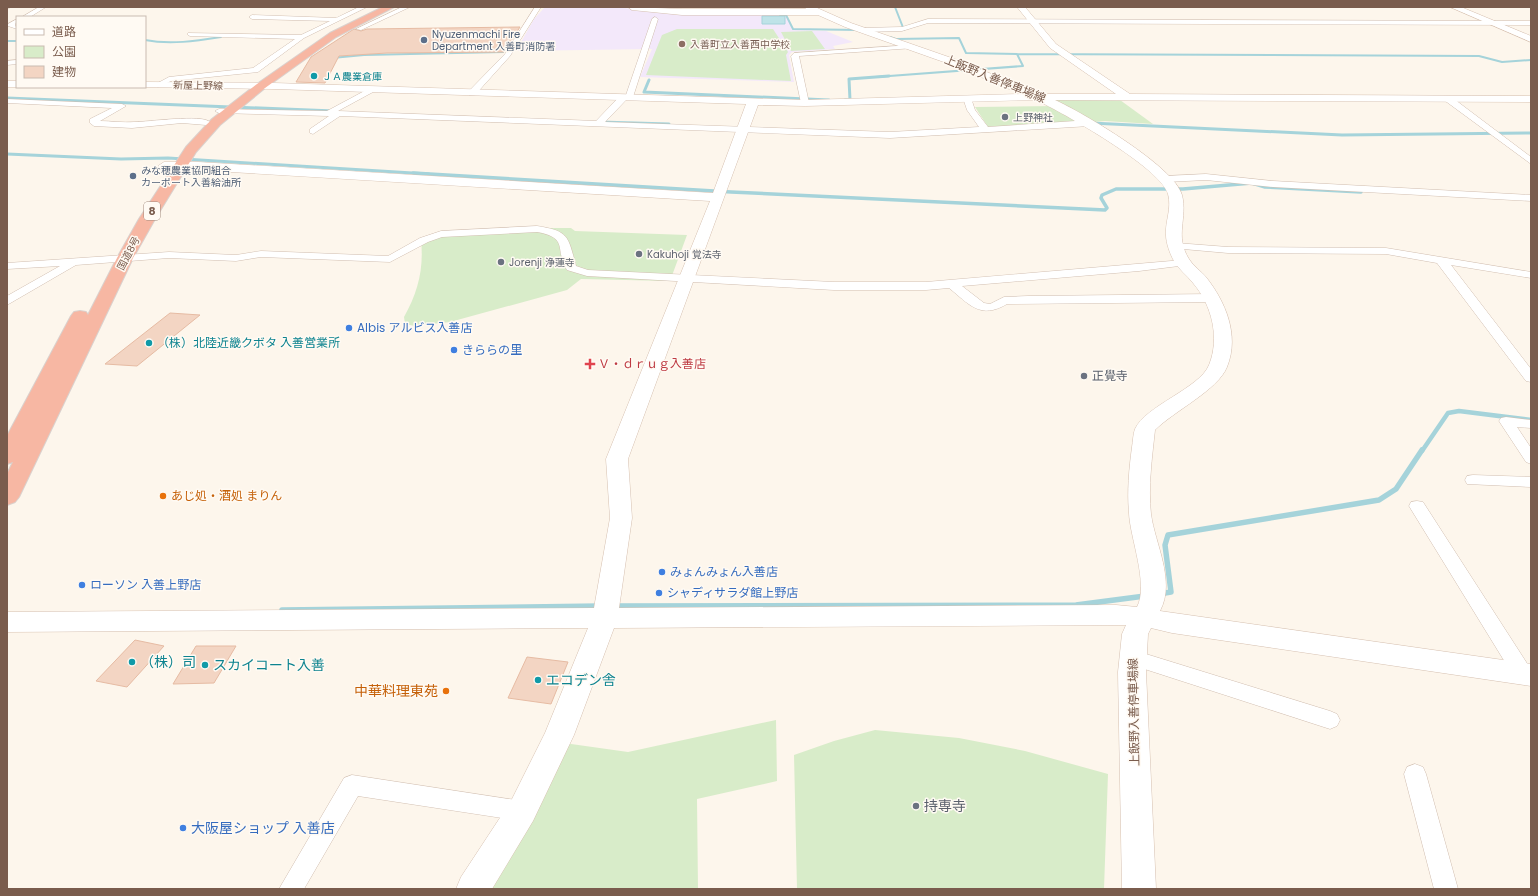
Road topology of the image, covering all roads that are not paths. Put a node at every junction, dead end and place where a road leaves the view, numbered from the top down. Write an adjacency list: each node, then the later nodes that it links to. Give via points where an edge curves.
1 (43, 7): 13 (street)
2 (364, 7): 16 (street)
3 (380, 7): 32 (highway, 国道8号 / 8, via 323,35)
4 (390, 7): 32 (highway, 国道8号 / 8, via 333,35)
5 (407, 7): 23 (street)
6 (538, 7): 34 (street, via 508,54)
7 (632, 7): 11 (street)
8 (808, 7): 12 (street, 上飯野入善停車場線)
9 (1021, 7): 17 (street)
10 (1454, 7): 19 (street)
11 (646, 8): 14 (street)
12 (819, 12): 14 (street, via 696,13); 24 (street, 上飯野入善停車場線)
13 (27, 16)
14 (656, 16): 35 (street)
15 (252, 17): 16 (street)
16 (339, 19): 27 (street)
17 (1033, 21): 19 (street); 24 (street, via 940,21 902,29); 37 (street, via 1053,46)
18 (16, 22): 21 (street, via 10,25)
19 (1489, 23): 20 (street); 28 (street)
20 (1531, 23)
21 (16, 27)
22 (16, 28): 25 (street)
23 (359, 29)
24 (862, 30): 29 (street, 上飯野入善停車場線)
25 (10, 32)
26 (190, 34): 27 (street)
27 (302, 37): 31 (street, via 254,70 169,79)
28 (1531, 39)
29 (912, 47): 36 (street, 上飯野入善停車場線); 43 (street, via 796,54)
30 (146, 84): 31 (street, 新屋上野線)
31 (158, 84): 32 (street, 新屋上野線)
32 (256, 86): 33 (street, 新屋上野線); 44 (highway, 国道8号 / 8)
33 (370, 90): 34 (street, 新屋上野線); 45 (street)
34 (472, 93): 35 (street, 新屋上野線)
35 (627, 97): 42 (street, 新屋上野線); 49 (street)
36 (1039, 97): 37 (street, 新屋上野線); 38 (street, 新屋上野線); 48 (street, 上飯野入善停車場線)
37 (1127, 97): 39 (street, 新屋上野線)
38 (967, 98): 43 (street, 新屋上野線); 51 (street, via 971,110)
39 (1447, 98): 40 (street, 新屋上野線); 53 (street)
40 (1531, 99)
41 (7, 101): 47 (street, via 122,106 93,121 94,123 132,125)
42 (753, 102): 43 (street, 新屋上野線); 50 (street)
43 (805, 103)
44 (224, 111): 45 (street); 47 (highway, 国道8号 / 8); 54 (highway, 国道8号 / 8)
45 (328, 114): 46 (street)
46 (338, 114): 49 (street); 52 (street)
47 (206, 122): 55 (highway, 国道8号 / 8)
48 (1090, 123): 51 (street); 56 (street, 上飯野入善停車場線)
49 (598, 124): 50 (street)
50 (743, 130): 51 (street, via 890,135); 57 (street)
51 (986, 130)
52 (313, 131)
53 (1529, 158)
54 (180, 166): 55 (street); 57 (street); 61 (highway, 国道8号 / 8)
55 (160, 171)
56 (1166, 179): 58 (street, via 1206,177 1273,184); 60 (street, 上飯野入善停車場線, via 1175,193 1177,212 1173,234)
57 (718, 197): 66 (street)
58 (1531, 198)
59 (138, 206): 61 (highway, 国道8号 / 8)
60 (1179, 254): 62 (street, via 1228,250 1386,251); 67 (street, via 1139,268); 69 (street, 上飯野入善停車場線)
61 (117, 258): 63 (street); 66 (street, via 169,255 236,258 261,254 390,260 424,240 441,234 537,229 554,232 564,241 571,268 577,271); 68 (highway, 国道8号 / 8); 78 (highway, 国道8号 / 8)
62 (1441, 260): 65 (street); 72 (street)
63 (73, 262): 64 (street); 70 (street)
64 (7, 266)
65 (1531, 275)
66 (687, 278): 67 (street, via 834,286); 81 (street, via 617,459 621,518)
67 (952, 284): 69 (street, via 980,306 992,308 1004,301)
68 (93, 291)
69 (1213, 298): 80 (street, 上飯野入善停車場線, via 1220,315 1224,344 1218,367 1208,380 1145,429 1140,466 1140,514 1153,576 1151,604)
70 (7, 301)
71 (86, 305): 74 (highway)
72 (1531, 378)
73 (1531, 424): 75 (street, via 1506,421)
74 (7, 457)
75 (1531, 459)
76 (1474, 480): 77 (street)
77 (1531, 482)
78 (7, 497)
79 (1417, 506): 84 (street)
80 (1145, 617): 81 (street, via 1108,615); 83 (street, 上飯野入善停車場線, via 1135,634); 84 (street)
81 (606, 618): 82 (street); 87 (street, via 559,736)
82 (7, 622)
83 (1133, 658): 85 (street); 90 (street, 上飯野入善停車場線)
84 (1527, 674)
85 (1330, 720)
86 (1415, 774): 91 (street)
87 (522, 811): 88 (street, via 352,786); 89 (street)
88 (291, 889)
89 (473, 889)
90 (1139, 889)
91 (1446, 889)

